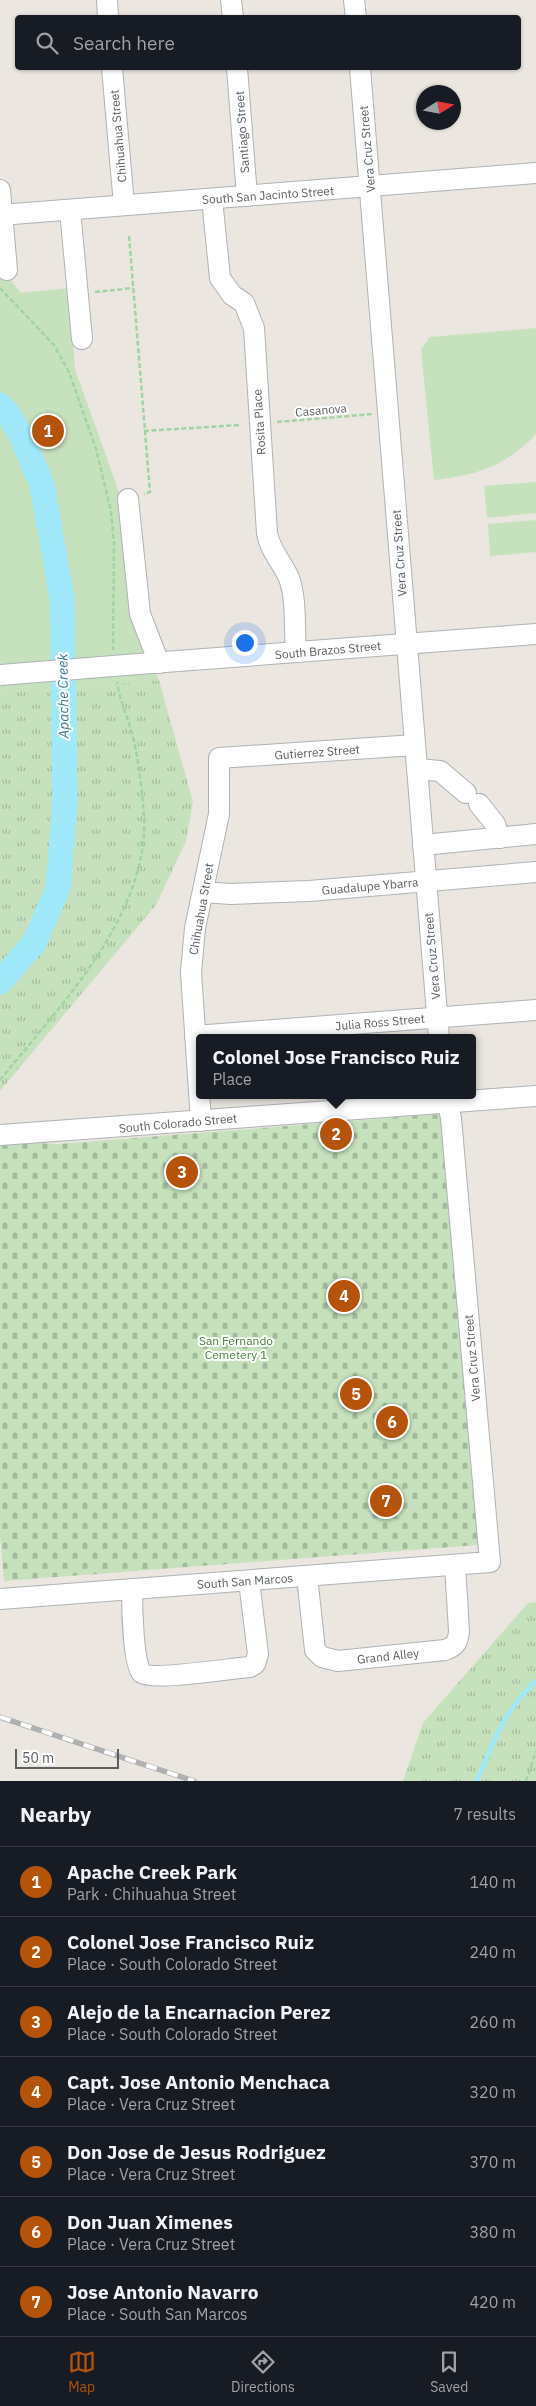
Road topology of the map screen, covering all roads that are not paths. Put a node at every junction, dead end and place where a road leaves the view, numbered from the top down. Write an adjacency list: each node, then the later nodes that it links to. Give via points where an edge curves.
1 (107, 0): 4 (street)
2 (231, 0): 5 (street)
3 (354, 0): 6 (street)
4 (108, 15)
5 (233, 15)
6 (356, 15)
7 (112, 70): 15 (street, Chihuahua Street)
8 (237, 70): 13 (street, Santiago Street)
9 (360, 70): 11 (street, Vera Cruz Street)
10 (536, 173): 11 (street, South San Jacinto Street)
11 (370, 187): 13 (street, South San Jacinto Street); 22 (street, Vera Cruz Street)
12 (0, 190): 17 (street)
13 (246, 196): 14 (street, South San Jacinto Street)
14 (212, 199): 15 (street, South San Jacinto Street); 23 (street, Rosita Place, via 220,278 232,295 244,303 254,328 267,533 269,547 288,577 292,590)
15 (124, 205): 16 (street, South San Jacinto Street)
16 (70, 210): 17 (street, South San Jacinto Street); 19 (street)
17 (1, 215): 18 (street)
18 (4, 279)
19 (82, 339)
20 (128, 498): 24 (street, via 140,614)
21 (536, 634): 22 (street, South Brazos Street)
22 (406, 643): 23 (street, South Brazos Street); 26 (street, Vera Cruz Street)
23 (296, 652): 24 (street, South Brazos Street)
24 (159, 663): 25 (street, South Brazos Street, bridge)
25 (0, 675)
26 (415, 746): 27 (street, Gutierrez Street); 28 (street, Vera Cruz Street)
27 (220, 758): 34 (street, Chihuahua Street, via 219,814)
28 (417, 769): 30 (street, via 440,771 473,799 495,824); 31 (street, Vera Cruz Street)
29 (536, 834): 30 (street)
30 (500, 838): 31 (street)
31 (424, 846): 33 (street, Vera Cruz Street)
32 (536, 872): 33 (street, Guadalupe Ybarra)
33 (426, 882): 34 (street, Guadalupe Ybarra, via 309,891); 36 (street, Vera Cruz Street)
34 (203, 892): 39 (street, Chihuahua Street, via 190,972)
35 (536, 1010): 36 (street, Julia Ross Street)
36 (437, 1017): 37 (street, Julia Ross Street); 38 (street, Vera Cruz Street)
37 (220, 1034)
38 (439, 1034)
39 (195, 1036): 40 (street, Chihuahua Street)
40 (196, 1050)
41 (536, 1096): 42 (street, South Colorado Street)
42 (476, 1097)
43 (199, 1099): 46 (street, Chihuahua Street)
44 (436, 1099): 46 (street, South Colorado Street)
45 (447, 1099): 48 (street, Vera Cruz Street)
46 (201, 1121): 47 (street, South Colorado Street)
47 (0, 1135)
48 (490, 1562): 49 (street, South San Marcos)
49 (454, 1565): 50 (street, South San Marcos); 50 (street, Grand Alley, via 459,1631 455,1646 445,1650 338,1661 322,1657 315,1650)
50 (307, 1576): 51 (street, South San Marcos)
51 (249, 1580): 52 (street, South San Marcos); 52 (street, via 258,1654 255,1664 178,1674 150,1676 139,1669)
52 (132, 1589): 53 (street, South San Marcos)
53 (0, 1599)

